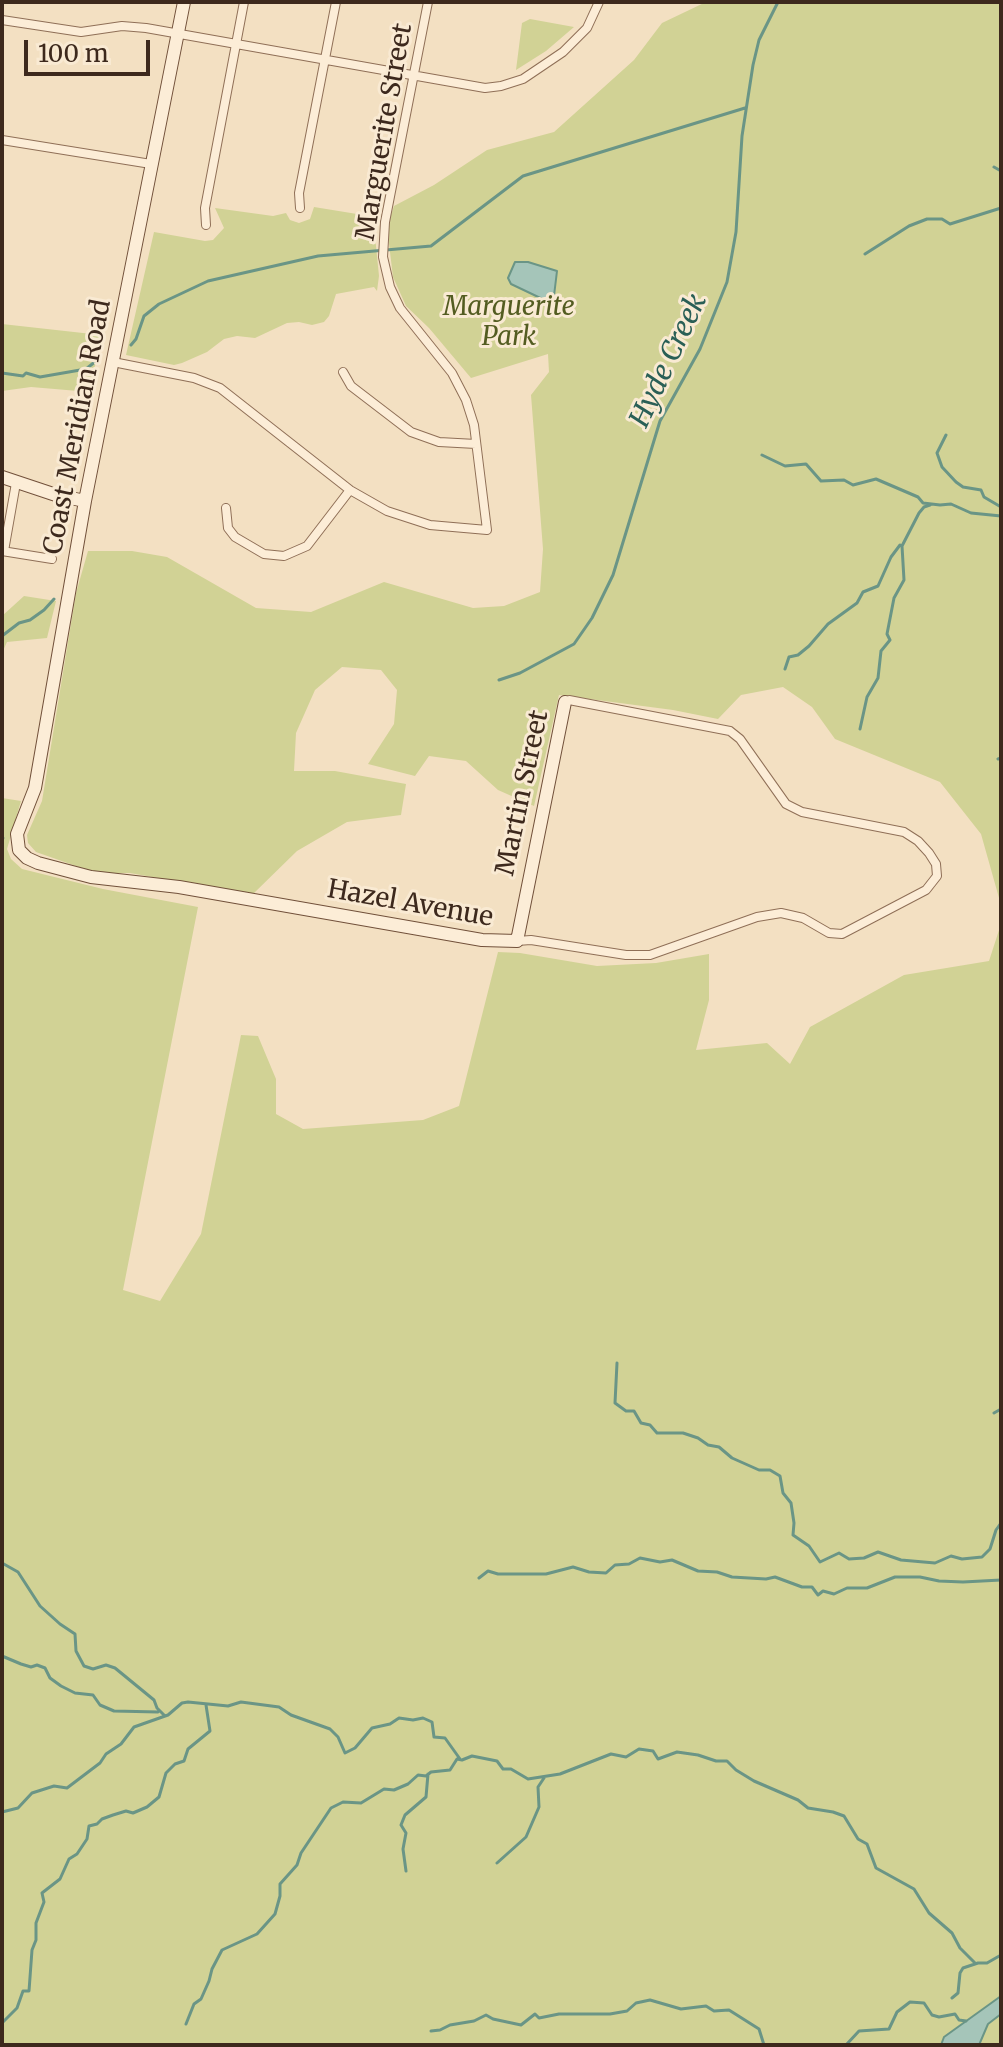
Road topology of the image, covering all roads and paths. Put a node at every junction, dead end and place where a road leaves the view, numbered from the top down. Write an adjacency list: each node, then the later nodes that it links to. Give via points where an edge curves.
1 (184, 2): 7 (street, Coast Meridian Road)
2 (244, 2): 8 (street)
3 (336, 2): 9 (street)
4 (428, 2): 10 (street, Marguerite Street)
5 (599, 2): 10 (street, via 573,45 516,82 477,87)
6 (2, 20): 7 (street, via 81,32 128,26)
7 (177, 33): 8 (street); 12 (street, Coast Meridian Road)
8 (236, 44): 9 (street); 14 (street)
9 (325, 60): 10 (street); 13 (street)
10 (414, 76): 17 (street, Marguerite Street, via 383,239 386,274 403,312 458,383 472,416)
11 (2, 140): 12 (street)
12 (151, 164): 15 (street, Coast Meridian Road)
13 (300, 208)
14 (206, 225)
15 (113, 362): 20 (street, via 220,388); 21 (street, Coast Meridian Road)
16 (343, 372): 17 (street, via 351,386 411,432 439,442)
17 (476, 444): 20 (street, Marguerite Street, via 487,530 412,520)
18 (2, 477): 19 (street)
19 (16, 483): 21 (street); 23 (street)
20 (350, 490): 22 (street, via 307,546 284,556 264,554 235,537 228,528)
21 (85, 501): 26 (street, Coast Meridian Road, via 36,783 17,834)
22 (226, 508)
23 (3, 551): 24 (street)
24 (52, 559)
25 (565, 702): 27 (street, Martin Street); 27 (street, Hazel Avenue, via 725,728 740,739 790,807 896,829 929,853 938,873 931,886 842,934 781,913 650,955)
26 (24, 856): 27 (street, Hazel Avenue, via 91,877 179,887 482,940)
27 (517, 941)

